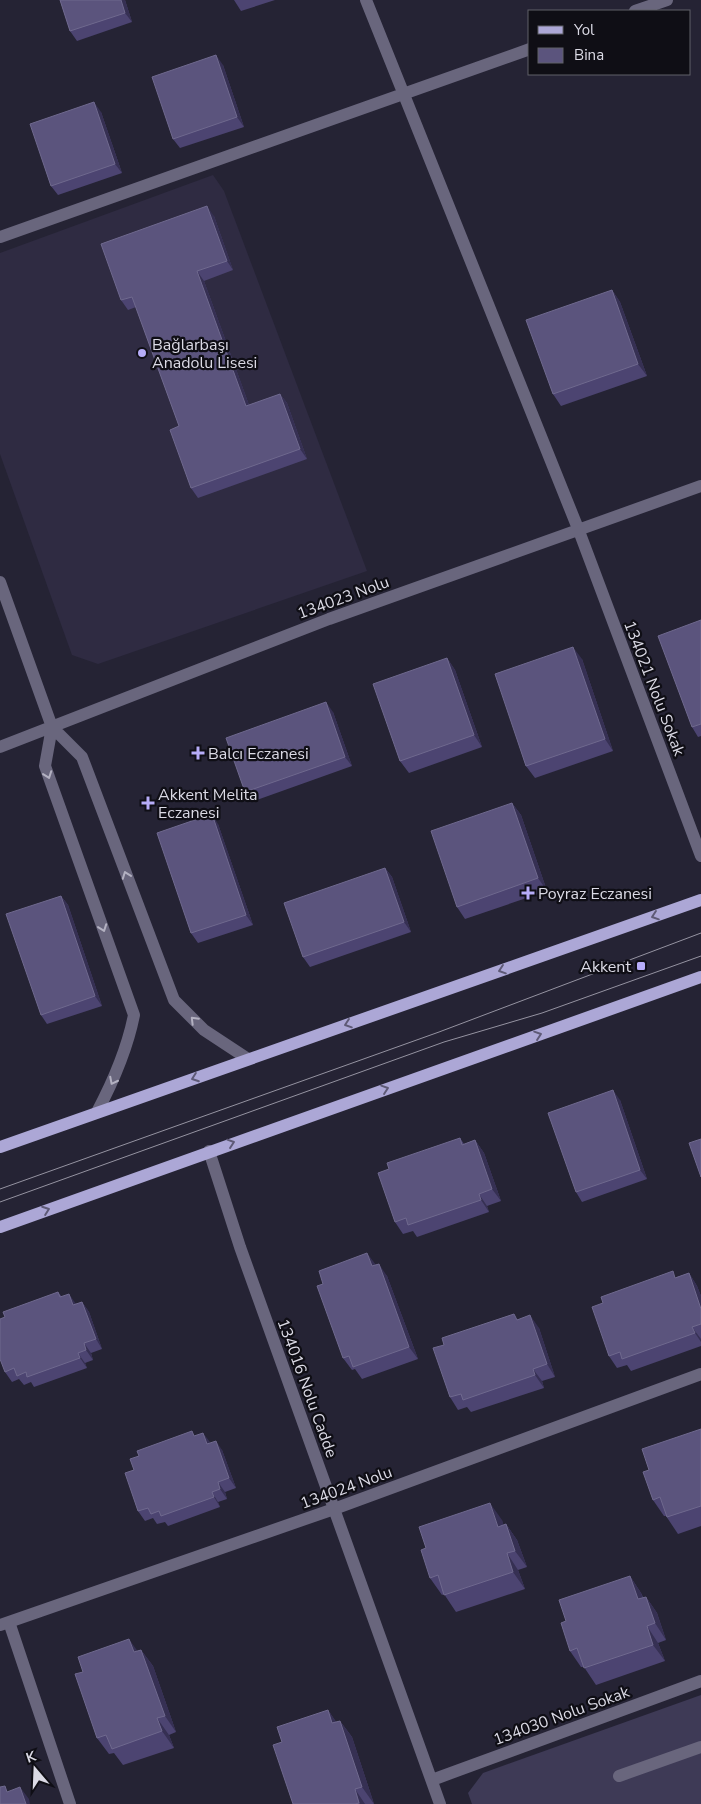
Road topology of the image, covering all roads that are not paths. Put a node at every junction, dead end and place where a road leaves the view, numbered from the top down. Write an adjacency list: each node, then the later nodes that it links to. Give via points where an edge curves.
1 (366, 0): 5 (street, 134021 Nolu Sokak)
2 (667, 0): 3 (street)
3 (638, 10)
4 (528, 50): 5 (street)
5 (402, 94): 6 (street); 8 (street, 134021 Nolu Sokak)
6 (0, 237)
7 (701, 486): 8 (street, 134023 Nolu)
8 (579, 531): 10 (street, 134023 Nolu, via 329,619); 12 (street, 134021 Nolu Sokak)
9 (0, 582): 10 (street)
10 (52, 727): 11 (street, 134023 Nolu); 15 (street, one-way to 10, via 204,1030 174,1000 82,757); 16 (street, one-way to 16, via 45,766 134,1015 118,1072)
11 (0, 747)
12 (701, 856)
13 (701, 900): 15 (main road, one-way to 15)
14 (701, 977): 18 (main road, one-way to 14)
15 (248, 1059): 16 (main road, one-way to 16)
16 (97, 1112): 17 (main road)
17 (0, 1147)
18 (209, 1151): 19 (main road, one-way to 18); 21 (street, 134016 Nolu Cadde)
19 (0, 1227)
20 (701, 1374): 21 (street, 134024 Nolu)
21 (334, 1509): 22 (street, 134024 Nolu); 26 (street, 134016 Nolu Cadde)
22 (4, 1624): 27 (street)
23 (701, 1681): 26 (street, 134030 Nolu Sokak)
24 (701, 1746): 25 (street)
25 (619, 1776)
26 (432, 1780): 28 (street, 134016 Nolu Cadde)
27 (70, 1804)
28 (440, 1804)

